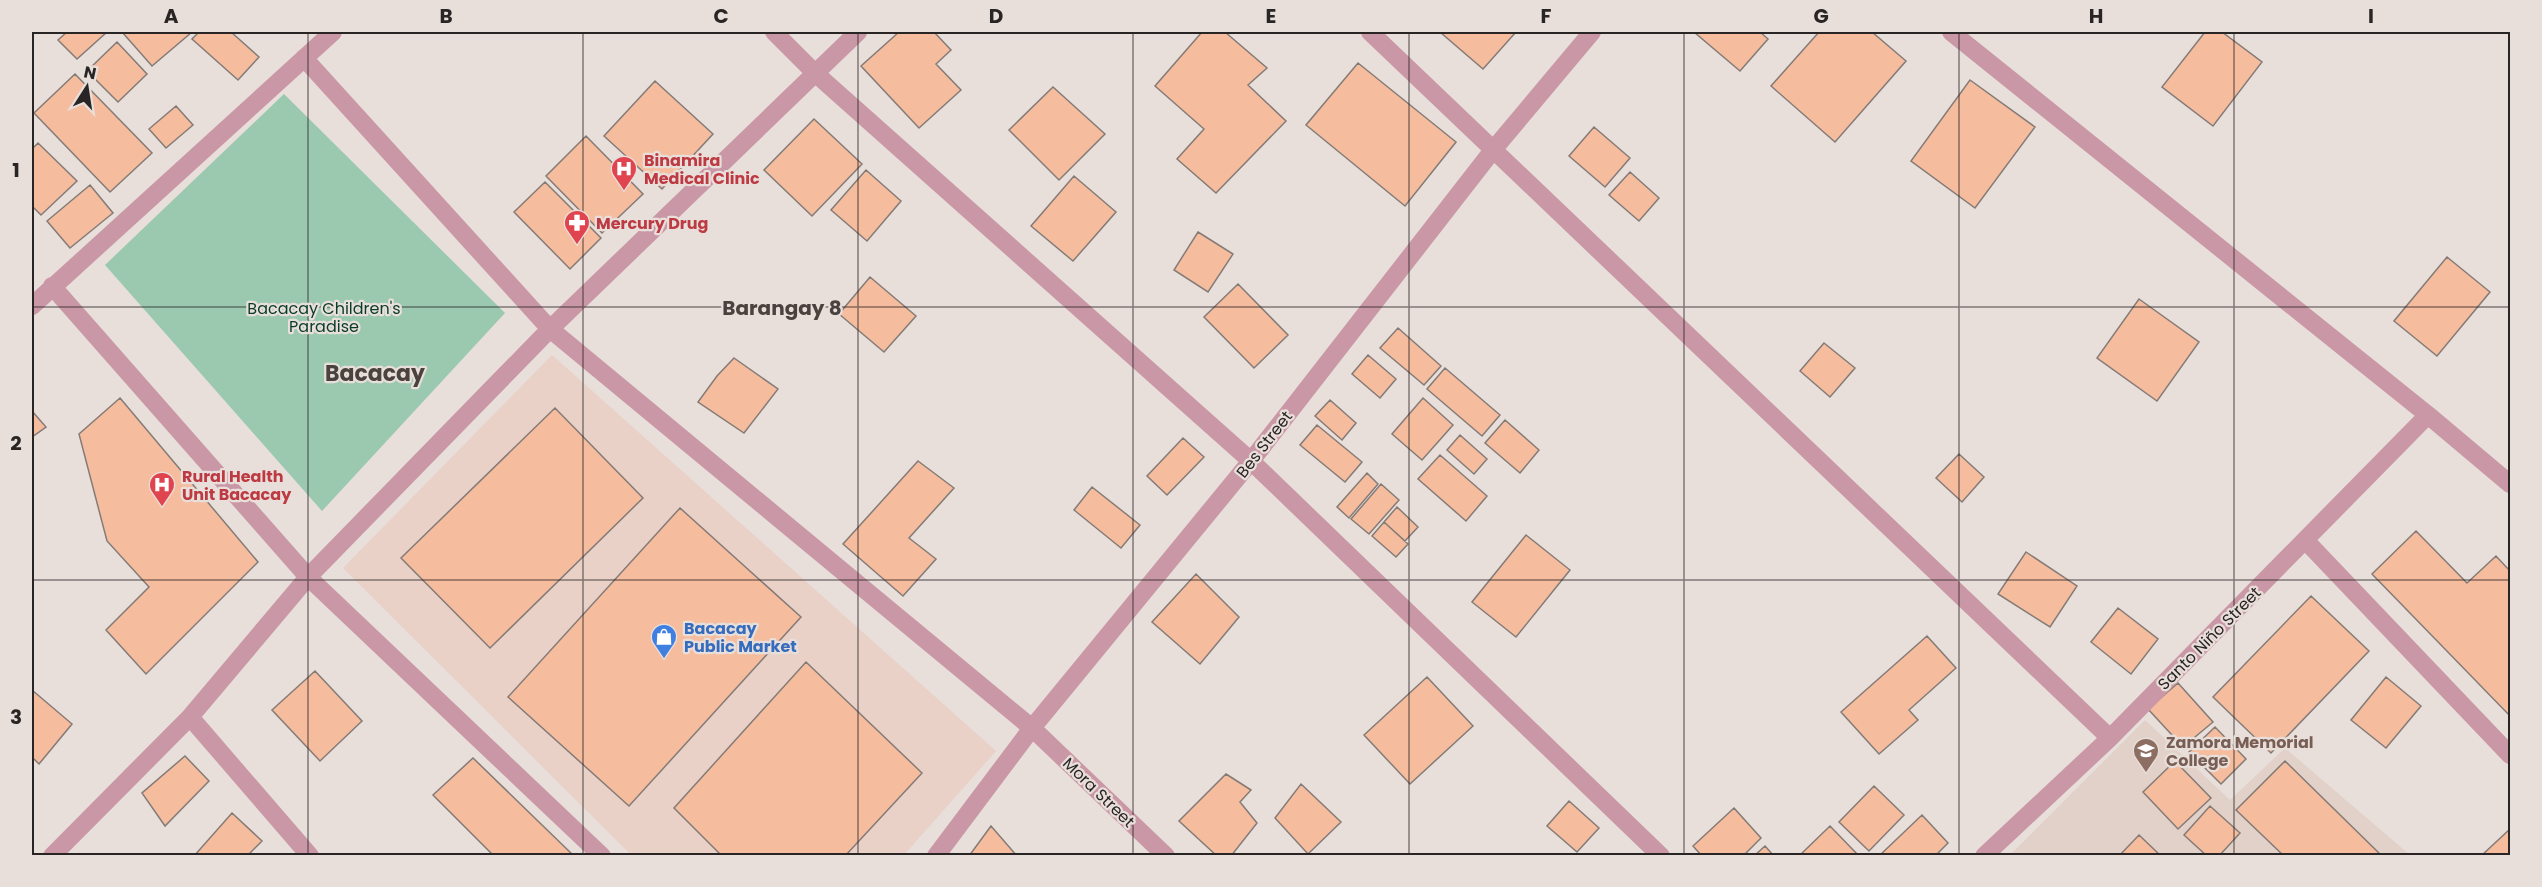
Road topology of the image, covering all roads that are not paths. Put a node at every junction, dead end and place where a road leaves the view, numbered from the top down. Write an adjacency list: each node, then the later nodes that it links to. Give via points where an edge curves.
1 (333, 32): 7 (street)
2 (774, 32): 8 (street)
3 (858, 32): 8 (street)
4 (1370, 32): 9 (street)
5 (1592, 32): 9 (street, Bes Street)
6 (1951, 32): 13 (street)
7 (304, 58): 10 (street); 12 (street, Mora Street)
8 (815, 73): 12 (street); 14 (street)
9 (1493, 150): 14 (street, Bes Street); 20 (street)
10 (52, 286): 11 (street); 17 (street)
11 (32, 306)
12 (550, 328): 17 (street); 19 (street, Mora Street)
13 (2428, 415): 15 (street); 16 (street, Santo Niño Street)
14 (1251, 461): 19 (street, Bes Street); 27 (street)
15 (2511, 484)
16 (2305, 540): 20 (street, Santo Niño Street); 21 (street)
17 (308, 577): 18 (street); 24 (street)
18 (190, 717): 22 (street); 23 (street)
19 (1032, 728): 25 (street, Bes Street); 26 (street, Mora Street)
20 (2110, 738): 28 (street, Santo Niño Street)
21 (2511, 755)
22 (52, 855)
23 (310, 855)
24 (602, 855)
25 (936, 855)
26 (1166, 855)
27 (1661, 855)
28 (1984, 855)

